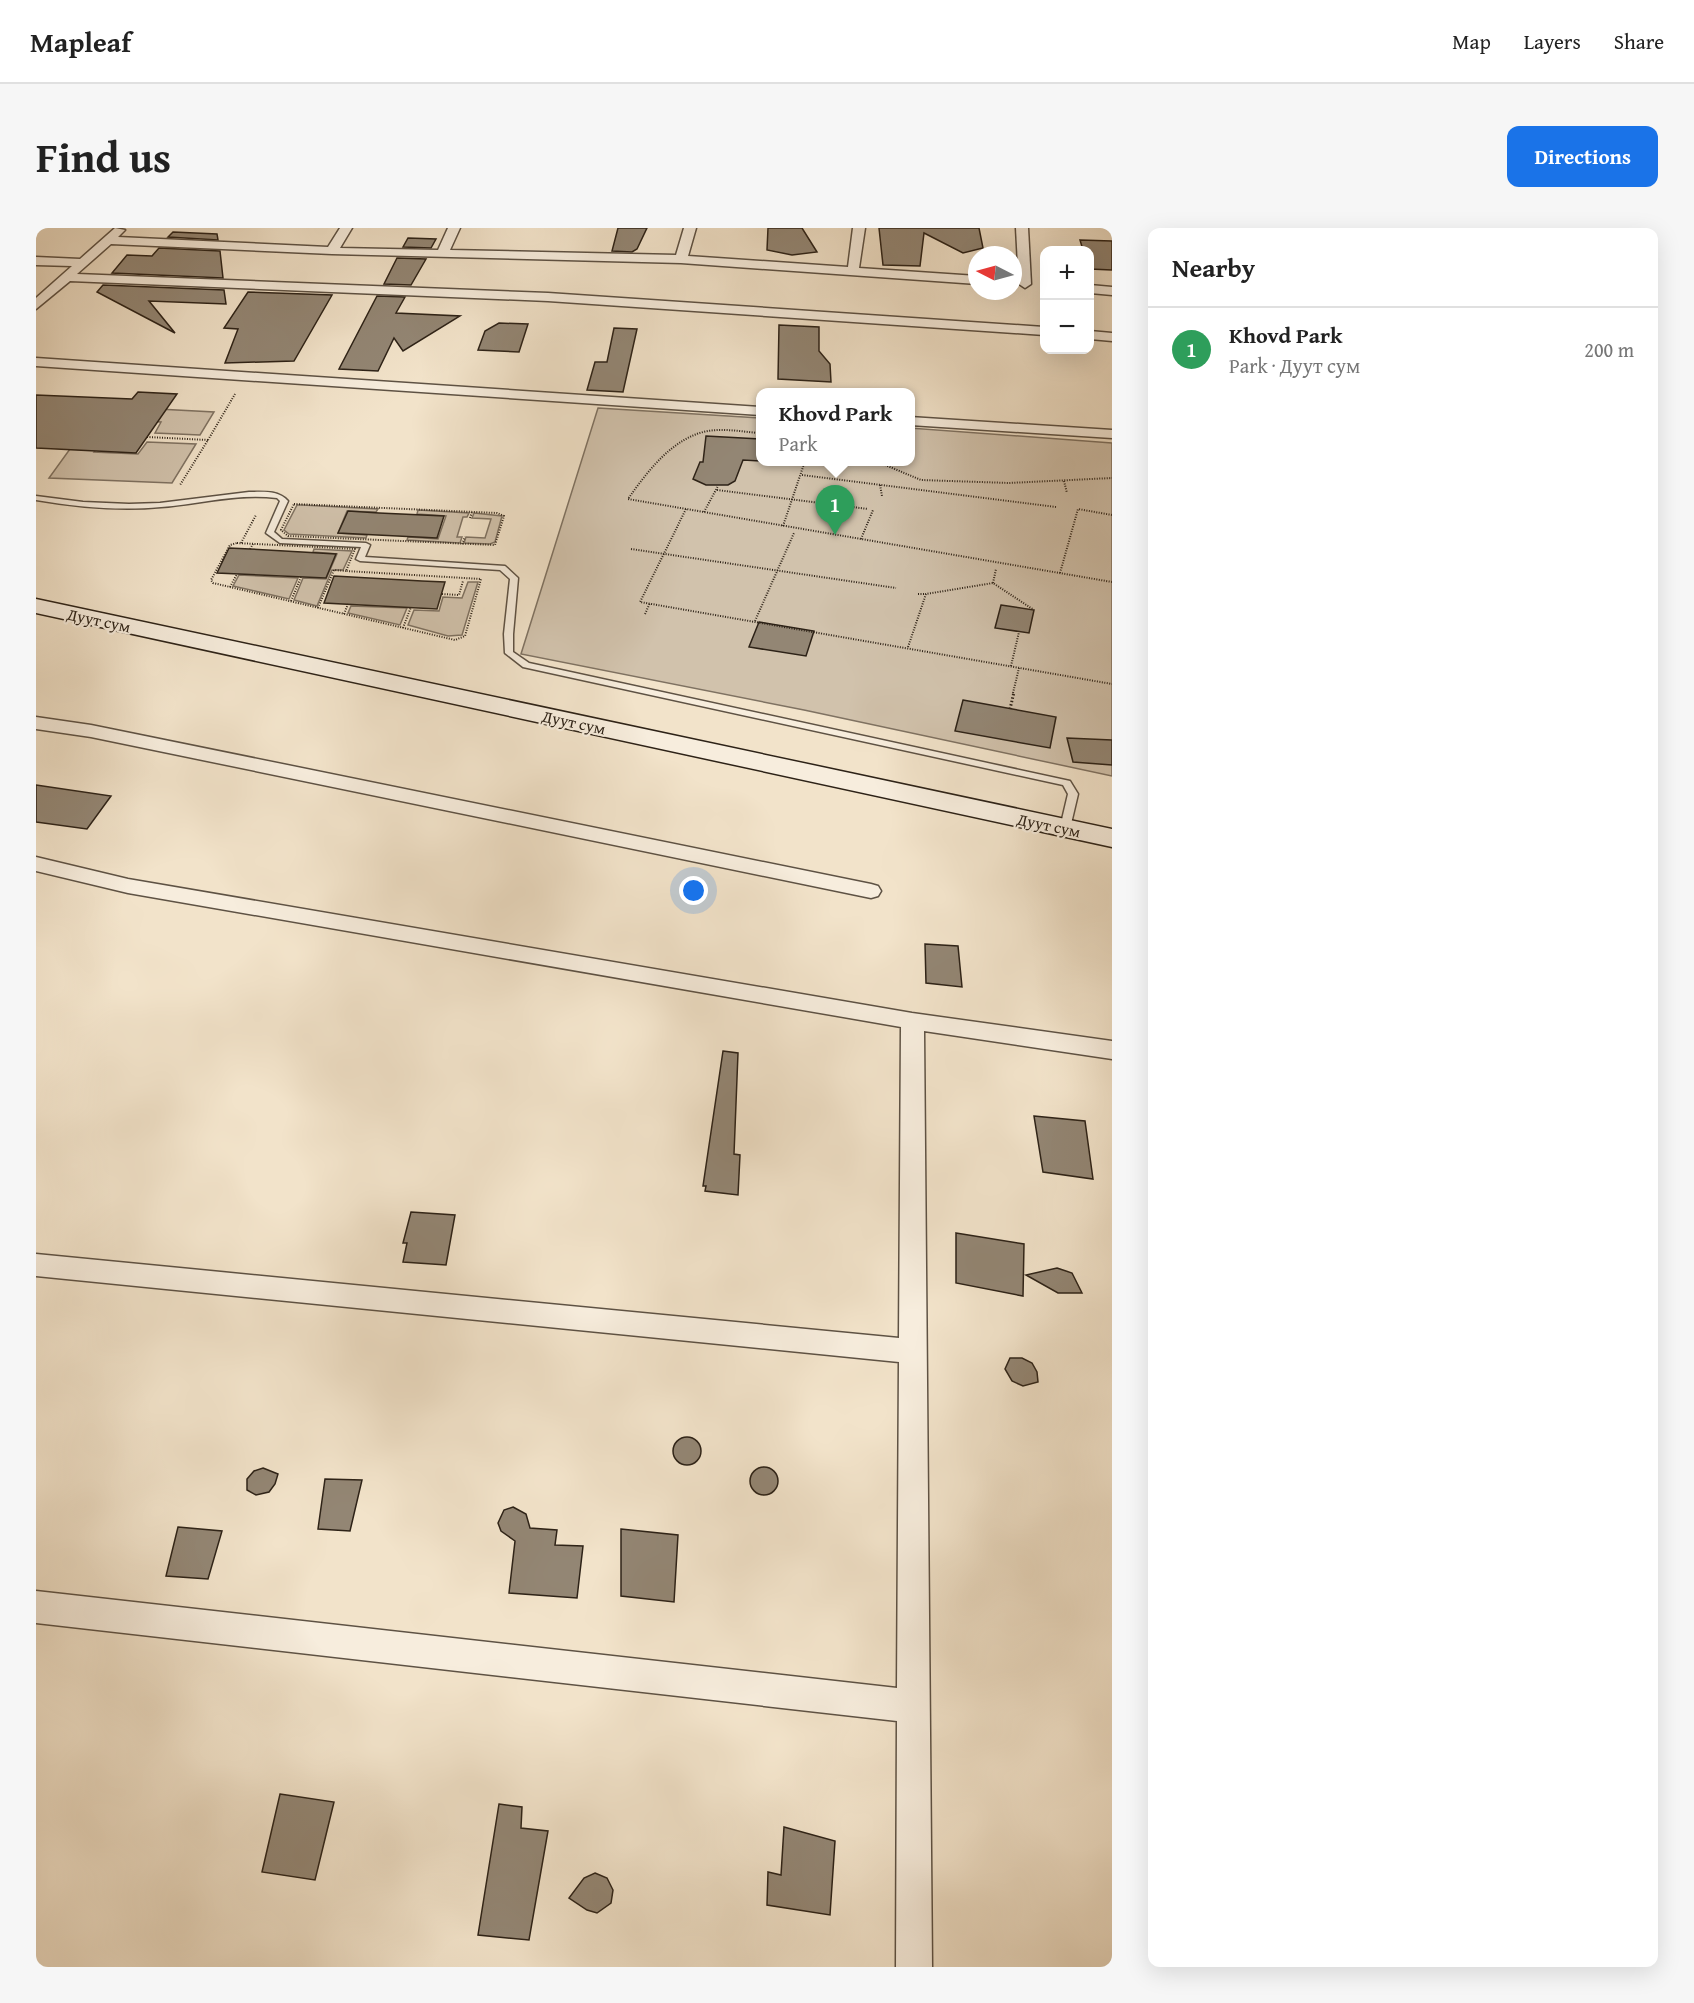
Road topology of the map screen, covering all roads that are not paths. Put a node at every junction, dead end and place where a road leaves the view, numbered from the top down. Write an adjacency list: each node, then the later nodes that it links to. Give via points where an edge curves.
1 (120, 228): 8 (street)
2 (149, 228): 9 (street)
3 (346, 228): 10 (street)
4 (454, 228): 11 (street)
5 (690, 228): 12 (street)
6 (859, 228): 15 (street)
7 (1022, 228): 18 (street)
8 (108, 240): 9 (street); 14 (street)
9 (137, 241): 10 (street)
10 (332, 251): 11 (street)
11 (442, 254): 12 (street)
12 (681, 259): 15 (street)
13 (36, 261): 14 (street)
14 (83, 263): 16 (street)
15 (853, 271): 17 (street)
16 (67, 277): 21 (street); 22 (street, via 548,297)
17 (968, 279)
18 (1024, 284)
19 (1094, 289): 20 (street)
20 (1112, 291)
21 (36, 305)
22 (1040, 332)
23 (1094, 335): 24 (street)
24 (1112, 337)
25 (36, 362): 26 (street)
26 (756, 411)
27 (915, 421): 28 (street)
28 (1112, 434)
29 (36, 498): 32 (lane, via 84,507 279,496 284,501 270,533 280,540 366,545 360,559 502,568 514,578 515,596 507,634 509,653 526,665 1067,783 1073,794)
30 (36, 606): 32 (main road, Дуут сум)
31 (36, 723): 35 (street, via 91,731)
32 (1065, 828): 33 (main road, Дуут сум)
33 (1112, 838)
34 (36, 864): 36 (street, via 129,886)
35 (871, 891)
36 (912, 1022): 37 (street); 39 (street)
37 (1112, 1050)
38 (36, 1265): 39 (street)
39 (911, 1351): 41 (street)
40 (36, 1607): 41 (street)
41 (913, 1706): 42 (street)
42 (914, 1967)

